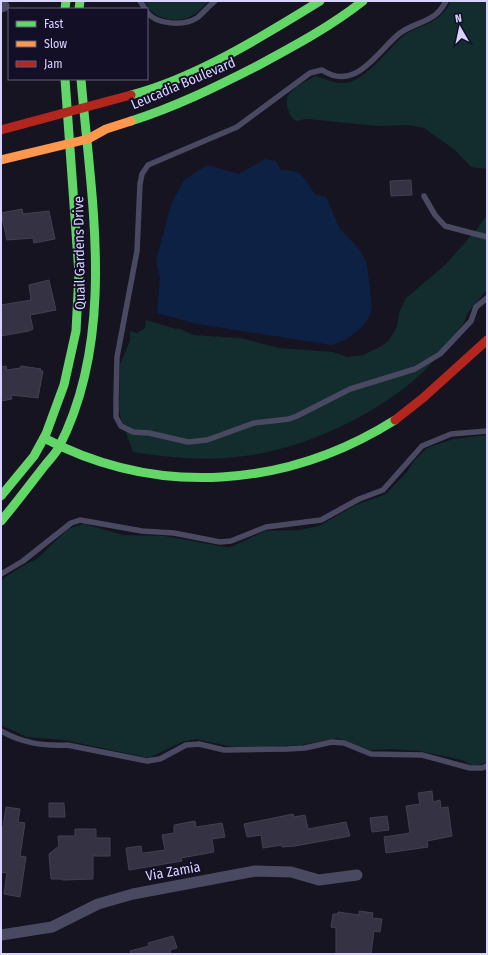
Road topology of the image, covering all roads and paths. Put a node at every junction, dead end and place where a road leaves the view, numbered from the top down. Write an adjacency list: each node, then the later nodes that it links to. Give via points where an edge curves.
1 (215, 1): 5 (lane, via 196,18 179,23 162,22)
2 (320, 1): 8 (main road, Leucadia Boulevard, via 270,32 194,71 144,92)
3 (363, 1): 11 (main road, Leucadia Boulevard, via 308,39 208,91 153,114 106,129)
4 (446, 1): 16 (lane, via 433,18 398,35 368,65 355,73 337,76 322,70 310,73 237,127 148,165 142,174 137,251 118,357 116,417 121,426 133,432 188,442 207,440 254,423 289,419 350,389 415,368 440,354 471,321 476,307)
5 (148, 13)
6 (65, 80): 9 (main road, Quail Gardens Drive)
7 (81, 80): 8 (main road, Quail Gardens Drive)
8 (84, 108): 9 (main road, Leucadia Boulevard); 11 (main road, Quail Gardens Drive)
9 (68, 112): 10 (main road, Leucadia Boulevard); 12 (main road, Quail Gardens Drive)
10 (1, 130)
11 (88, 139): 12 (main road, Leucadia Boulevard); 20 (main road, Quail Gardens Drive, via 95,237 96,289 92,341 78,398)
12 (70, 143): 13 (main road, Leucadia Boulevard); 19 (main road, Quail Gardens Drive, via 79,274 78,319 71,364)
13 (1, 160)
14 (424, 196): 15 (lane, via 429,207 445,226)
15 (487, 237)
16 (487, 298)
17 (487, 340): 20 (main road, via 430,393 381,429 352,444 285,468 244,476 179,478 116,467 91,460)
18 (487, 431): 23 (lane, via 451,434 429,442 411,457 383,490 359,499 321,520 266,527 231,541 220,542 80,520 71,523 23,561)
19 (44, 438): 20 (main road); 21 (main road, Quail Gardens Drive, via 35,455)
20 (60, 446): 22 (main road, Quail Gardens Drive, via 34,483)
21 (1, 496)
22 (1, 521)
23 (1, 574)
24 (1, 731): 25 (lane, via 17,740 54,746 67,745 147,762 186,745 199,744 224,750 288,749 344,742 371,754 422,754 470,768)
25 (487, 766)
26 (357, 875): 27 (street, Via Zamia, via 318,880 291,872 255,871 133,894 98,904 52,927)
27 (1, 935)

